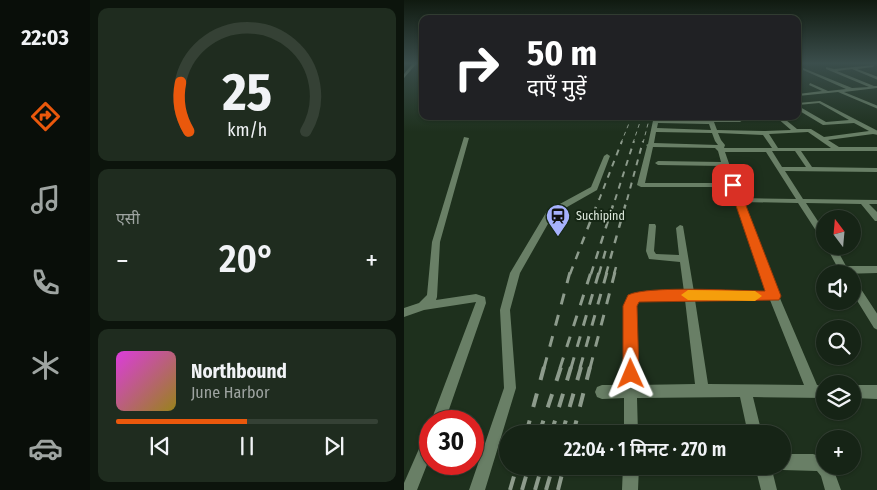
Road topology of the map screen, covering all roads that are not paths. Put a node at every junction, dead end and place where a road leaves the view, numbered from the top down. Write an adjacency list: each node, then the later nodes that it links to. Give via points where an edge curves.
1 (814, 86): 7 (street)
2 (841, 86): 5 (street)
3 (875, 87): 5 (street)
4 (801, 90): 8 (street)
5 (850, 90): 6 (street)
6 (839, 91): 7 (street); 11 (street)
7 (828, 92): 8 (street)
8 (810, 94): 9 (street); 13 (street)
9 (801, 95)
10 (801, 104): 17 (street, via 818,102)
11 (877, 108)
12 (801, 110): 17 (street, via 825,124)
13 (843, 111)
14 (656, 120): 18 (street)
15 (710, 120): 21 (street)
16 (783, 120): 19 (street)
17 (855, 121): 20 (street)
18 (653, 130): 21 (street); 26 (street)
19 (795, 130): 23 (street); 25 (street, via 808,130)
20 (875, 131): 25 (street)
21 (714, 132): 22 (street); 27 (street)
22 (738, 132): 23 (street); 30 (street)
23 (765, 132): 29 (street)
24 (466, 138): 55 (street, via 436,242 432,297)
25 (824, 139): 33 (street)
26 (649, 145): 27 (street); 40 (street, via 641,185)
27 (719, 146): 30 (street); 36 (street)
28 (877, 148): 33 (street)
29 (776, 149): 31 (street); 32 (street)
30 (746, 150): 31 (street)
31 (767, 150): 37 (street)
32 (797, 150): 33 (street); 38 (street)
33 (839, 150)
34 (607, 156): 74 (street, via 594,188 550,213 515,273 505,310 510,388)
35 (658, 163): 36 (street)
36 (725, 164): 40 (street)
37 (781, 169): 38 (street); 42 (street)
38 (811, 170): 39 (street)
39 (877, 170)
40 (733, 185): 41 (street)
41 (738, 200): 42 (street); 53 (street)
42 (802, 201): 43 (street); 46 (street)
43 (863, 202): 44 (street); 45 (street)
44 (877, 202)
45 (877, 219)
46 (816, 224)
47 (652, 226): 49 (street, via 652,257)
48 (680, 228): 49 (street)
49 (683, 259): 52 (street)
50 (861, 270): 51 (street)
51 (877, 270)
52 (689, 295): 53 (street); 59 (street); 63 (street, via 637,297 631,302)
53 (774, 296): 58 (street)
54 (861, 299): 57 (street)
55 (423, 306): 56 (street); 66 (street, via 476,298 482,303)
56 (404, 313)
57 (877, 326)
58 (816, 385)
59 (702, 390): 60 (street); 63 (street)
60 (745, 390): 61 (street); 68 (street)
61 (816, 391)
62 (602, 392): 63 (street)
63 (631, 392): 67 (street)
64 (861, 392): 65 (street)
65 (877, 392)
66 (442, 410)
67 (631, 425)
68 (753, 425)
69 (791, 462): 77 (street, via 822,464)
70 (419, 466): 73 (street)
71 (630, 475): 75 (street)
72 (765, 475): 76 (street)
73 (409, 490)
74 (477, 490)
75 (630, 490)
76 (768, 490)
77 (834, 490)

